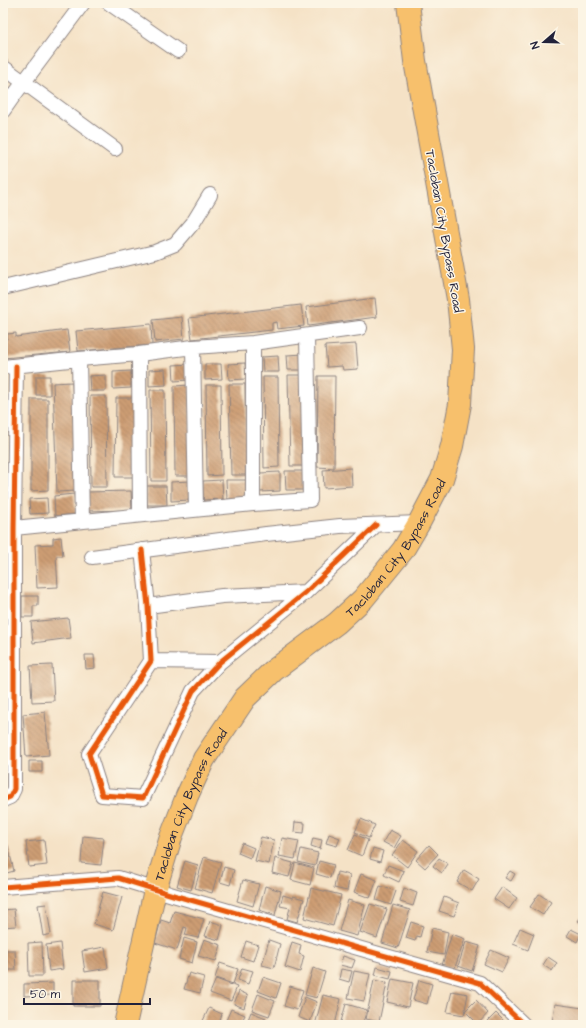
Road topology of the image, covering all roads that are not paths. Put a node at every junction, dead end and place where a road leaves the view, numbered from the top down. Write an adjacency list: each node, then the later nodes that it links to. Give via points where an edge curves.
1 (82, 3): 6 (street)
2 (109, 3): 4 (street)
3 (408, 3): 22 (highway, Tacloban City Bypass Road, via 415,61 458,299 463,349 460,404 452,446 442,480)
4 (178, 51)
5 (3, 67): 6 (street)
6 (23, 82): 7 (street); 8 (street)
7 (3, 111)
8 (115, 149)
9 (210, 195): 10 (street, via 193,223 175,244 155,252)
10 (3, 288)
11 (360, 328): 12 (street)
12 (308, 336): 13 (street); 18 (street, via 310,500)
13 (253, 343): 14 (street); 18 (street)
14 (193, 347): 15 (street); 19 (street)
15 (139, 354): 16 (street); 20 (street)
16 (79, 359): 17 (street); 21 (street)
17 (10, 367): 24 (street)
18 (253, 504): 19 (street)
19 (196, 509): 20 (street)
20 (140, 515): 21 (street)
21 (82, 521): 24 (street)
22 (419, 523): 23 (street); 33 (highway, Tacloban City Bypass Road, via 403,550 364,599 337,623 273,671 245,698 204,759 171,837)
23 (376, 525): 25 (street, via 340,526); 27 (street)
24 (14, 528): 31 (street, via 14,789 10,797)
25 (142, 550): 26 (street); 28 (street)
26 (92, 556)
27 (306, 592): 28 (street, via 222,596); 30 (street)
28 (148, 606): 29 (street)
29 (152, 661): 30 (street); 30 (street, via 89,754 102,795 142,798 193,691)
30 (220, 662)
31 (3, 800)
32 (3, 887): 33 (street, via 118,878)
33 (155, 890): 34 (highway, Tacloban City Bypass Road); 35 (street, via 480,984)
34 (124, 1025)
35 (524, 1025)

